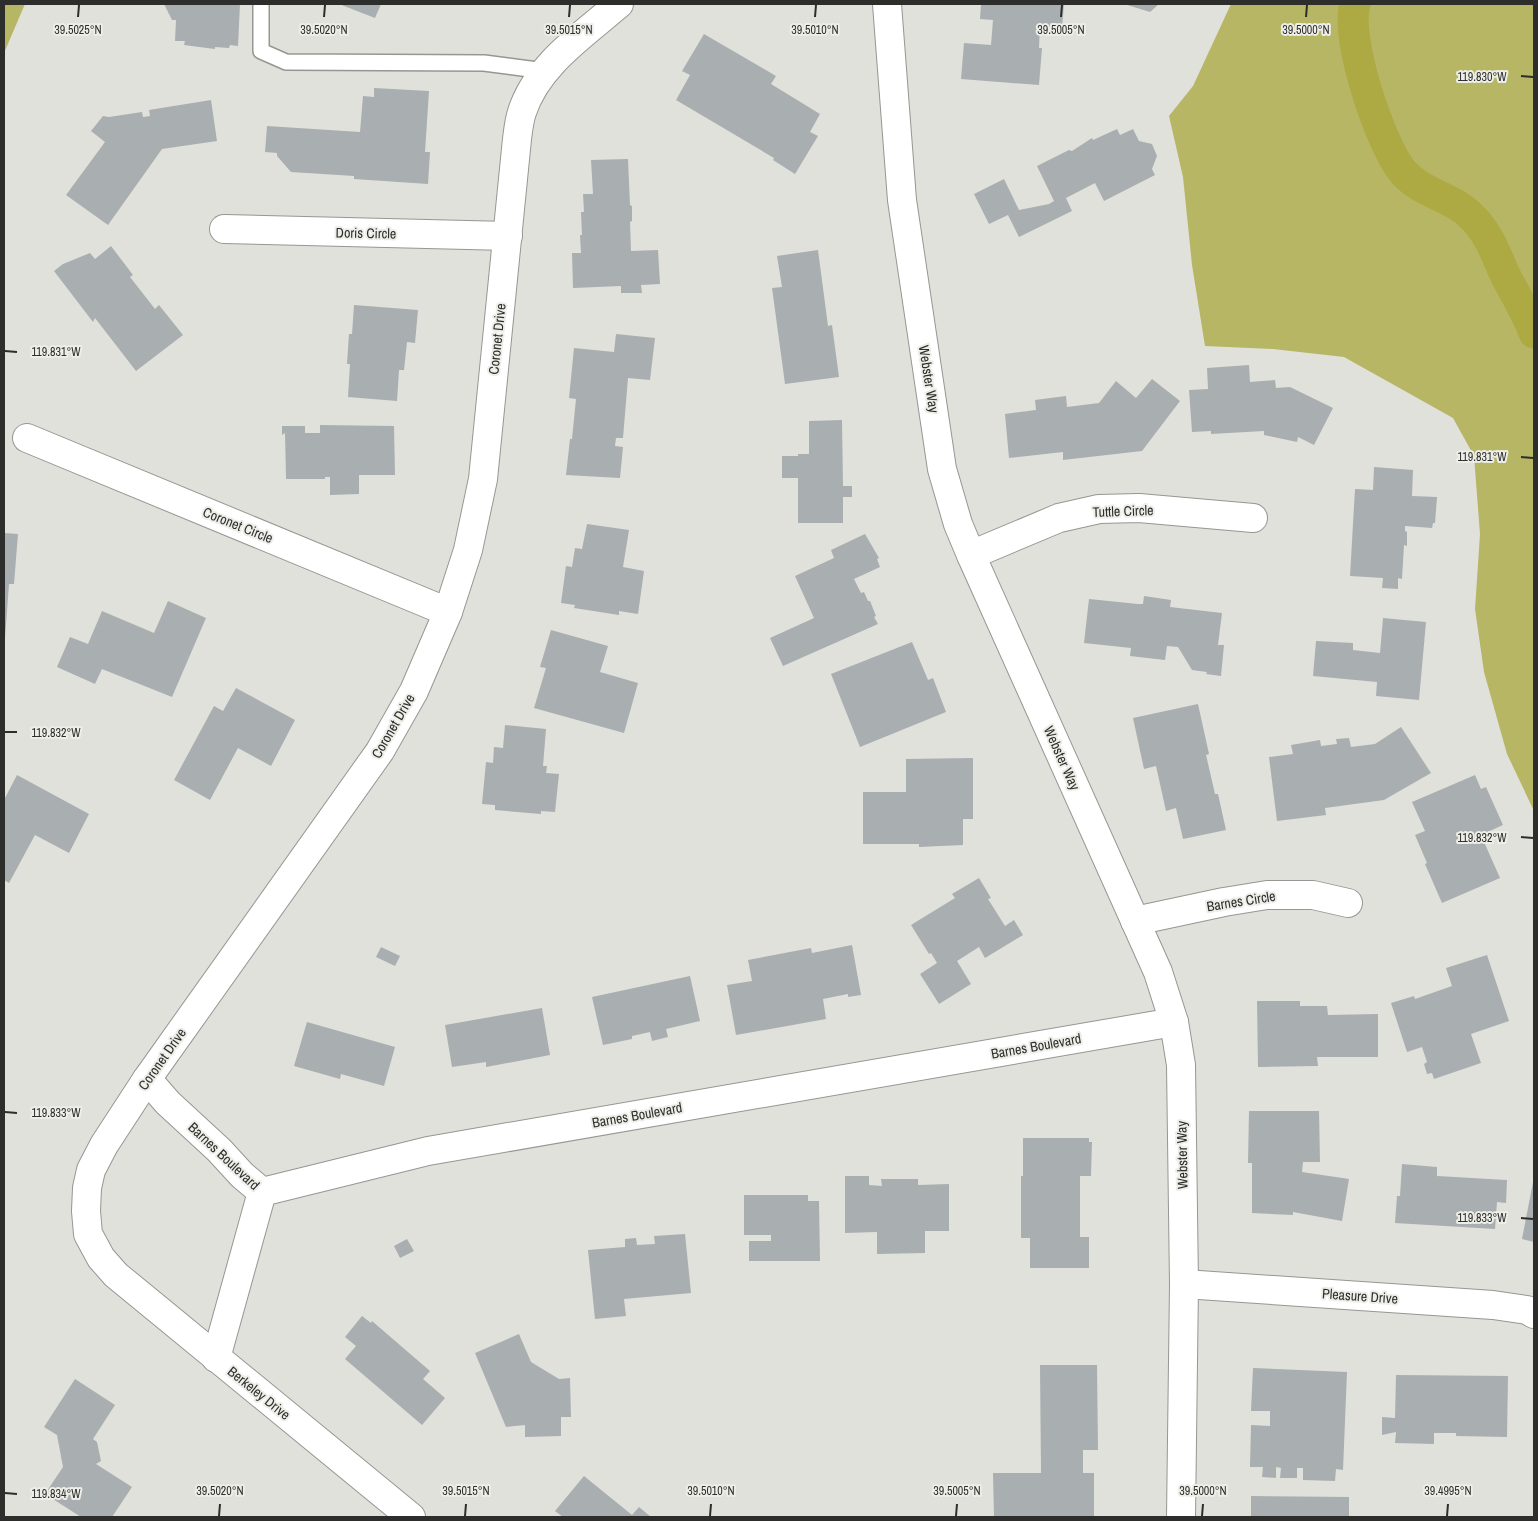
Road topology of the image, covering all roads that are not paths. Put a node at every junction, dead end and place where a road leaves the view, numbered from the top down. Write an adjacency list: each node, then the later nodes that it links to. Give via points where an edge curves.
1 (261, 4): 4 (lane, via 261,51 286,62 484,63)
2 (619, 4): 4 (street, Coronet Drive)
3 (887, 4): 9 (street, Webster Way, via 902,200 941,460 958,524)
4 (545, 71): 6 (street, Coronet Drive, via 533,87 522,113)
5 (224, 229): 6 (street, Doris Circle)
6 (508, 236): 10 (street, Coronet Drive, via 483,479 468,550)
7 (27, 438): 10 (street, Coronet Circle)
8 (1253, 518): 9 (street, Tuttle Circle, via 1140,508 1099,509 1059,518)
9 (971, 555): 12 (street, Webster Way)
10 (448, 612): 14 (street, Coronet Drive, via 414,691 380,750)
11 (1348, 903): 12 (street, Barnes Circle, via 1313,894 1267,895)
12 (1135, 921): 13 (street, Webster Way, via 1158,972)
13 (1174, 1022): 15 (street, Barnes Boulevard, via 428,1151); 16 (street, Webster Way, via 1181,1065)
14 (147, 1079): 15 (street, Barnes Boulevard); 18 (street, Coronet Drive, via 104,1145 92,1170 87,1188 88,1234 100,1258 116,1275)
15 (262, 1192): 18 (street, Berkeley Drive)
16 (1184, 1284): 17 (street, Pleasure Drive, via 1493,1305); 20 (street, Webster Way)
17 (1534, 1314)
18 (216, 1358): 19 (street, Berkeley Drive)
19 (411, 1517)
20 (1181, 1517)

